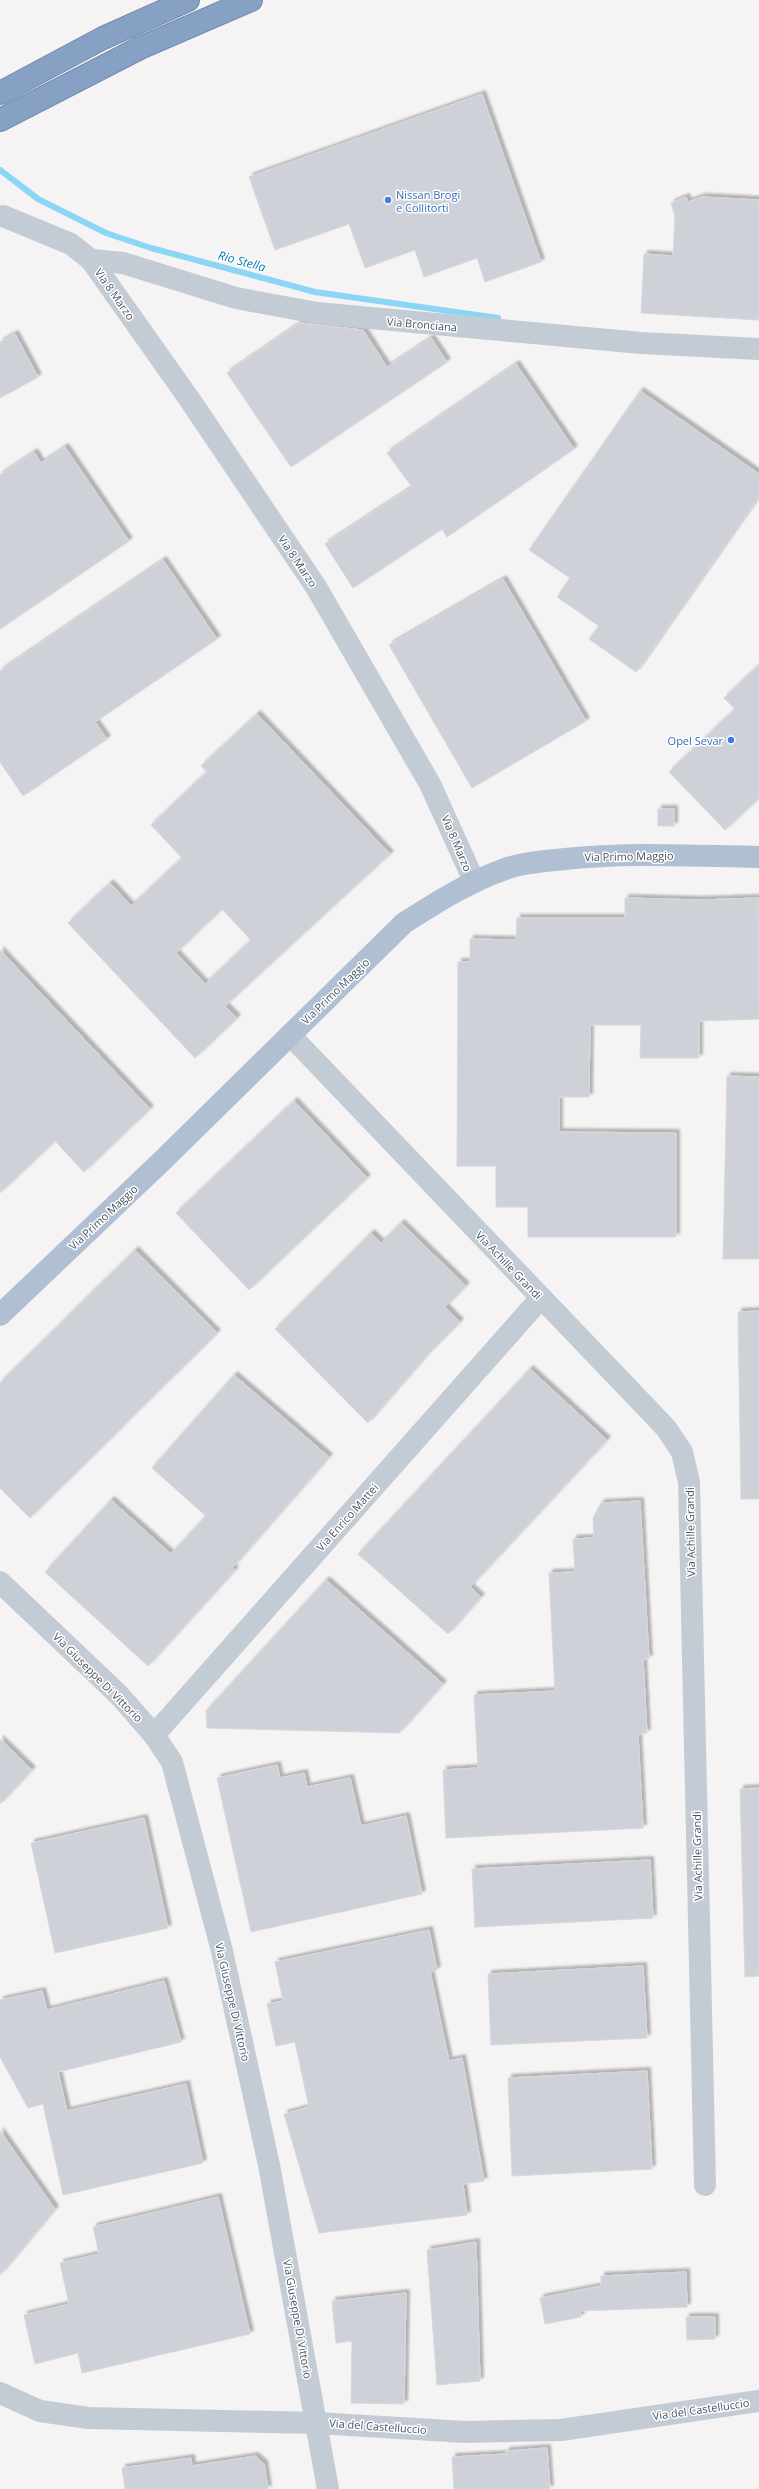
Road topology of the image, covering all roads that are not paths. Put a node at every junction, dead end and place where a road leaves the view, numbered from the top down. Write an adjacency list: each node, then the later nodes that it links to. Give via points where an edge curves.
1 (188, 0): 3 (highway, via 103,38)
2 (251, 0): 4 (highway, via 140,48)
3 (0, 93)
4 (0, 120)
5 (3, 216): 6 (street, Via 8 Marzo, via 71,244)
6 (91, 260): 7 (street, Via Bronciana, via 123,263 236,298 317,313 641,343); 9 (street, Via 8 Marzo, via 190,400 316,587 430,784)
7 (759, 349)
8 (759, 857): 9 (main road, Via Primo Maggio, via 589,856 535,862 509,868)
9 (474, 881): 10 (main road, Via Primo Maggio, via 404,923)
10 (290, 1035): 11 (street, Via Achille Grandi); 12 (main road, Via Primo Maggio)
11 (540, 1299): 14 (street, Via Enrico Mattei); 15 (street, Via Achille Grandi, via 666,1428 682,1452 687,1467)
12 (0, 1315)
13 (0, 1582): 14 (street, Via Giuseppe Di Vittorio, via 119,1695)
14 (154, 1735): 18 (street, Via Giuseppe Di Vittorio, via 172,1762 178,1780 222,1951 269,2164)
15 (705, 2185)
16 (0, 2393): 18 (street, Via del Castelluccio, via 40,2411 88,2418)
17 (759, 2401): 18 (street, Via del Castelluccio, via 561,2430 465,2432)
18 (317, 2423): 19 (street, Via Giuseppe Di Vittorio)
19 (328, 2489)

